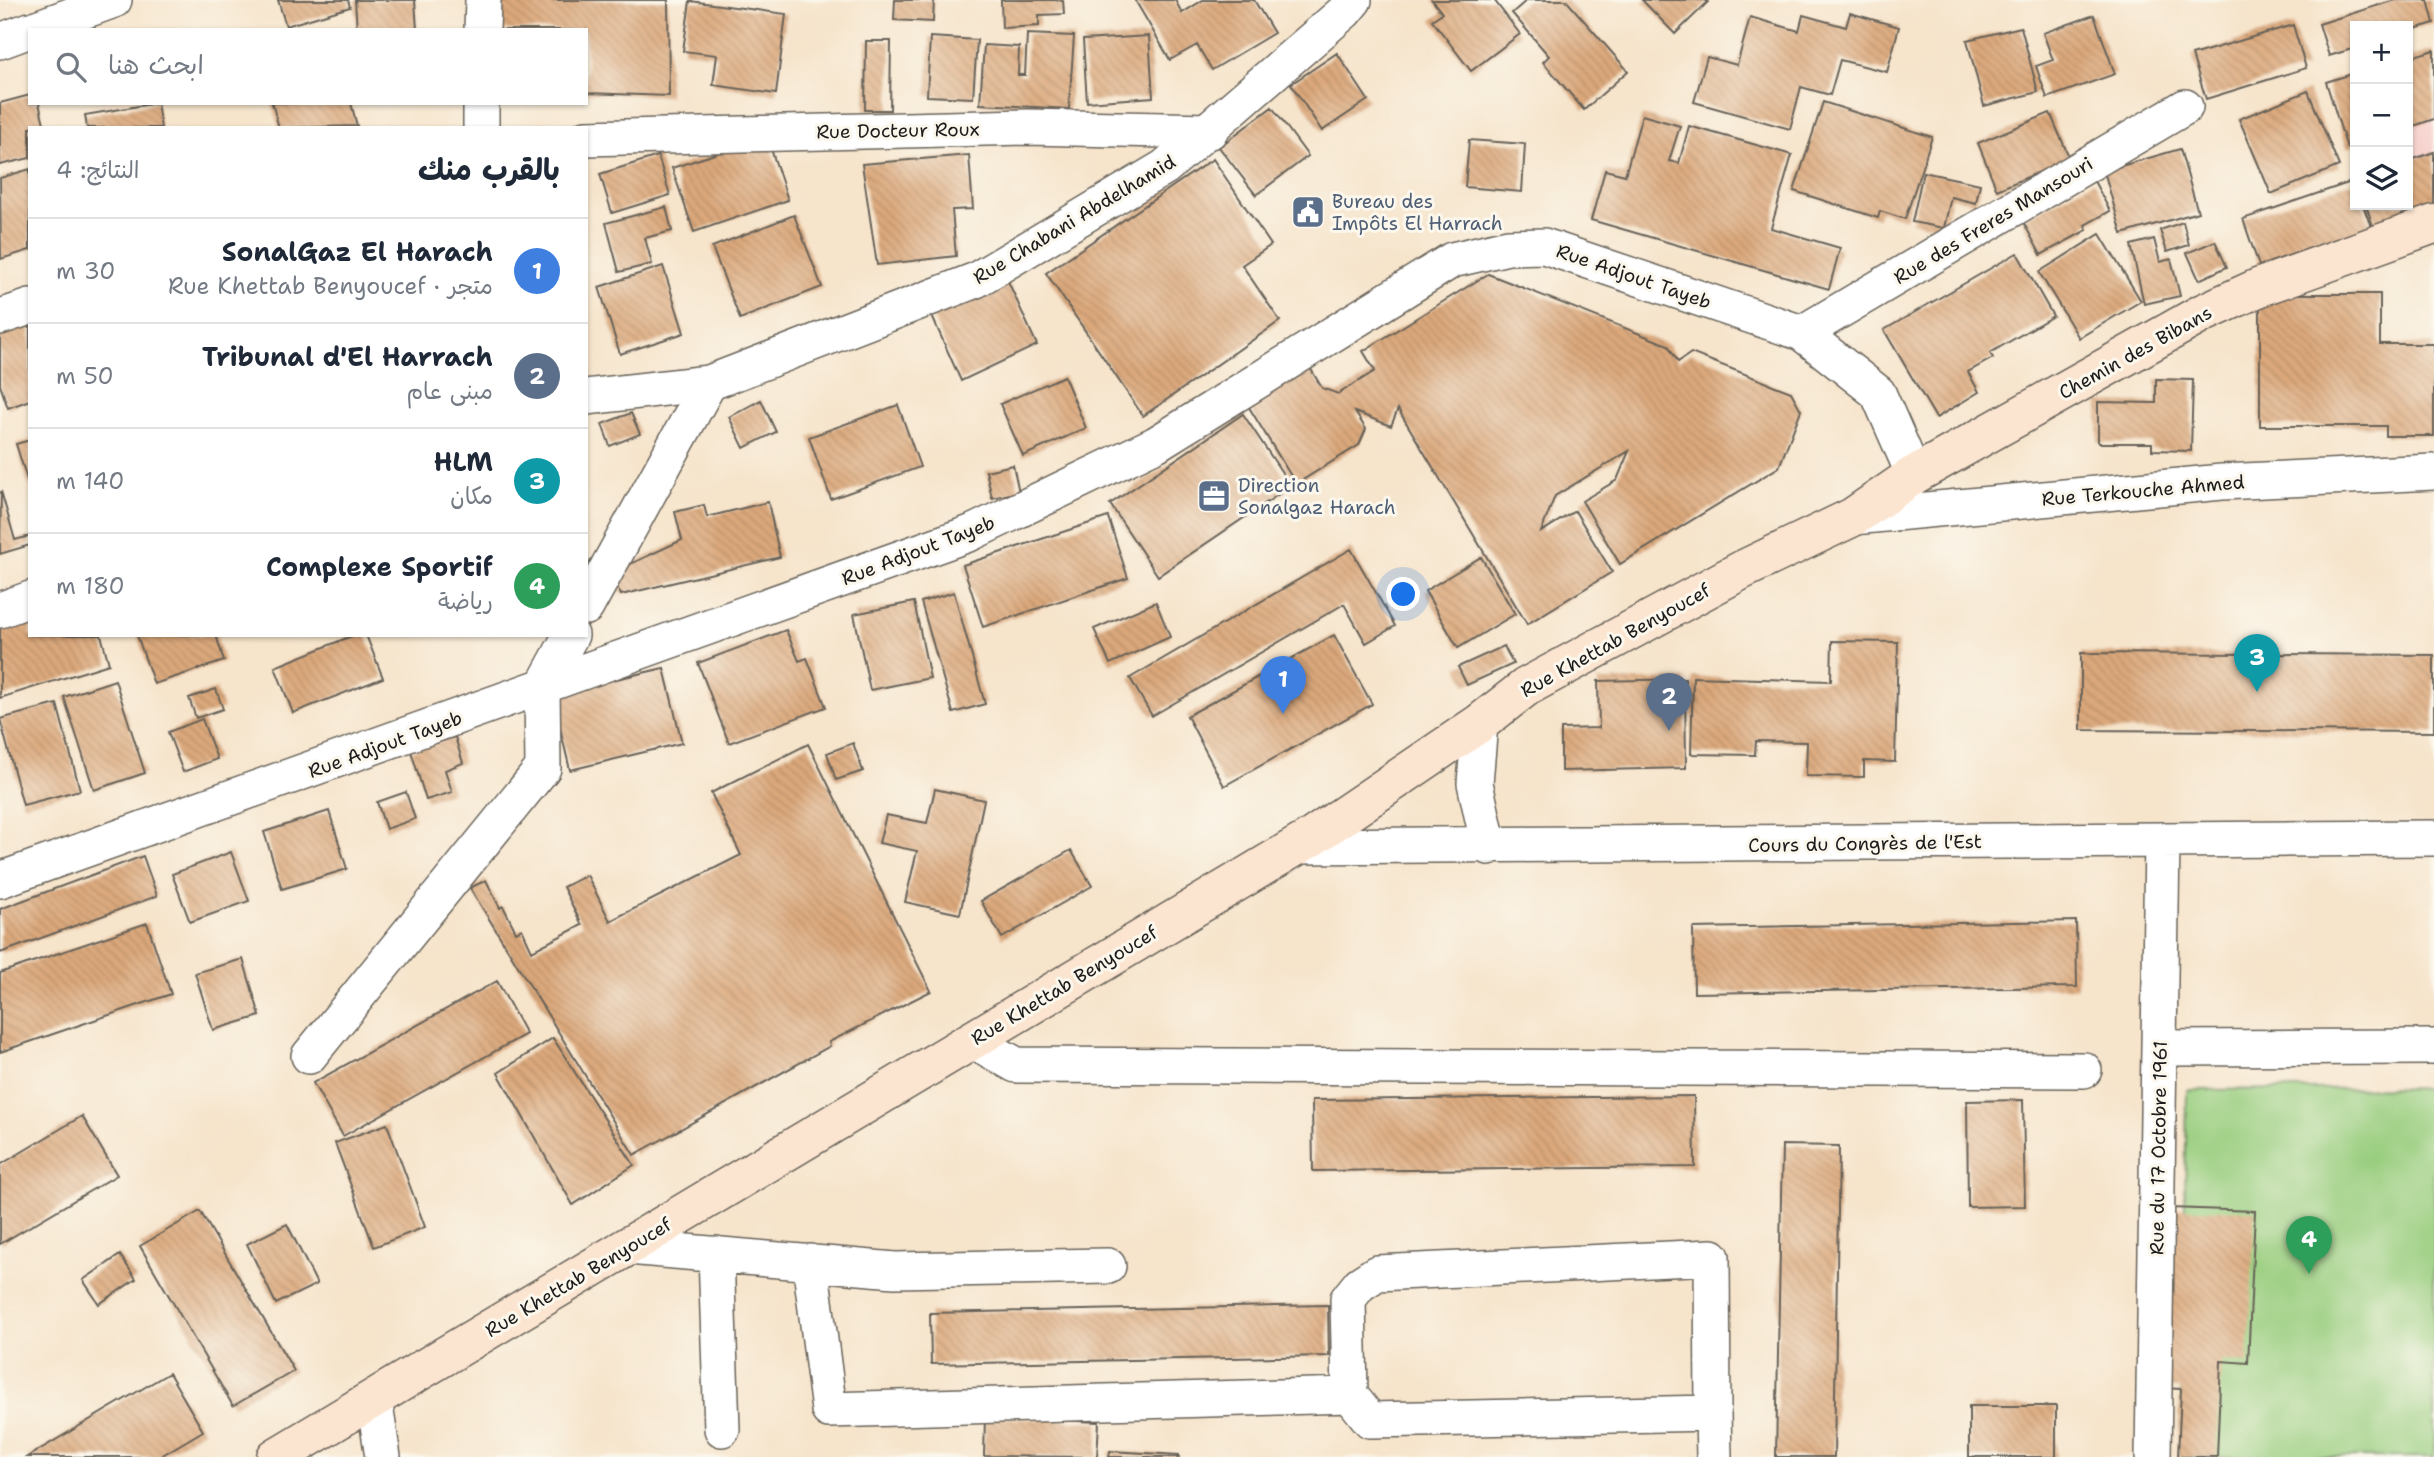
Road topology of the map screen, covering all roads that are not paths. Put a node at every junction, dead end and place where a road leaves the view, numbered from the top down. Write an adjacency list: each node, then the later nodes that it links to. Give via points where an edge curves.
1 (114, 0): 4 (street)
2 (483, 0): 5 (street)
3 (1354, 0): 11 (street, Rue Chabani Abdelhamid)
4 (36, 28)
5 (482, 28)
6 (28, 31): 7 (street)
7 (0, 41)
8 (481, 105): 10 (street)
9 (2185, 107): 16 (street, Rue des Freres Mansouri)
10 (481, 126)
11 (1210, 131): 12 (street, Rue Docteur Roux, via 1027,127); 17 (street, Rue Chabani Abdelhamid, via 1165,167 976,280)
12 (588, 138)
13 (2434, 224): 20 (main road, Chemin des Bibans, via 2260,287 2203,313)
14 (28, 308): 15 (street)
15 (0, 317)
16 (1802, 333): 20 (street, Rue Adjout Tayeb, via 1878,393); 26 (street, Rue Adjout Tayeb, via 1544,246 1508,247 1452,260 1156,444 983,527)
17 (709, 383): 18 (street, Rue Chabani Abdelhamid); 23 (street)
18 (588, 397)
19 (2434, 472): 21 (street, Rue Terkouche Ahmed, via 2222,482)
20 (1914, 475): 21 (main road, Chemin des Bibans)
21 (1853, 517): 27 (main road, Rue Khettab Benyoucef, via 1742,570 1526,687)
22 (28, 600): 24 (street)
23 (588, 603)
24 (0, 610)
25 (570, 637): 26 (street)
26 (542, 688): 32 (street, Rue Adjout Tayeb); 36 (street, via 543,768)
27 (1480, 723): 30 (main road, Rue Khettab Benyoucef); 31 (street, via 1475,783)
28 (2434, 838): 29 (street, Cours du Congrès de l'Est)
29 (2162, 840): 31 (street, Cours du Congrès de l'Est); 35 (street, Rue du 17 Octobre 1961)
30 (1296, 846): 31 (street, Cours du Congrès de l'Est); 33 (main road, Rue Khettab Benyoucef)
31 (1489, 847)
32 (0, 880)
33 (972, 1040): 37 (street, via 1016,1065); 38 (main road, Rue Khettab Benyoucef)
34 (2434, 1047): 35 (street)
35 (2161, 1048): 49 (street, Rue du 17 Octobre 1961)
36 (309, 1056)
37 (2084, 1070)
38 (628, 1247): 39 (street); 43 (main road, Rue Khettab Benyoucef)
39 (716, 1254): 40 (street); 45 (street)
40 (810, 1262): 41 (street, via 895,1270); 42 (street, via 828,1410)
41 (1108, 1266)
42 (1350, 1395): 44 (street, via 1370,1420); 44 (street, via 1348,1299 1377,1273 1712,1257)
43 (374, 1399): 46 (main road, Rue Khettab Benyoucef); 47 (street)
44 (1713, 1413): 48 (street)
45 (722, 1429)
46 (276, 1457)
47 (383, 1457)
48 (1714, 1457)
49 (2153, 1457)

